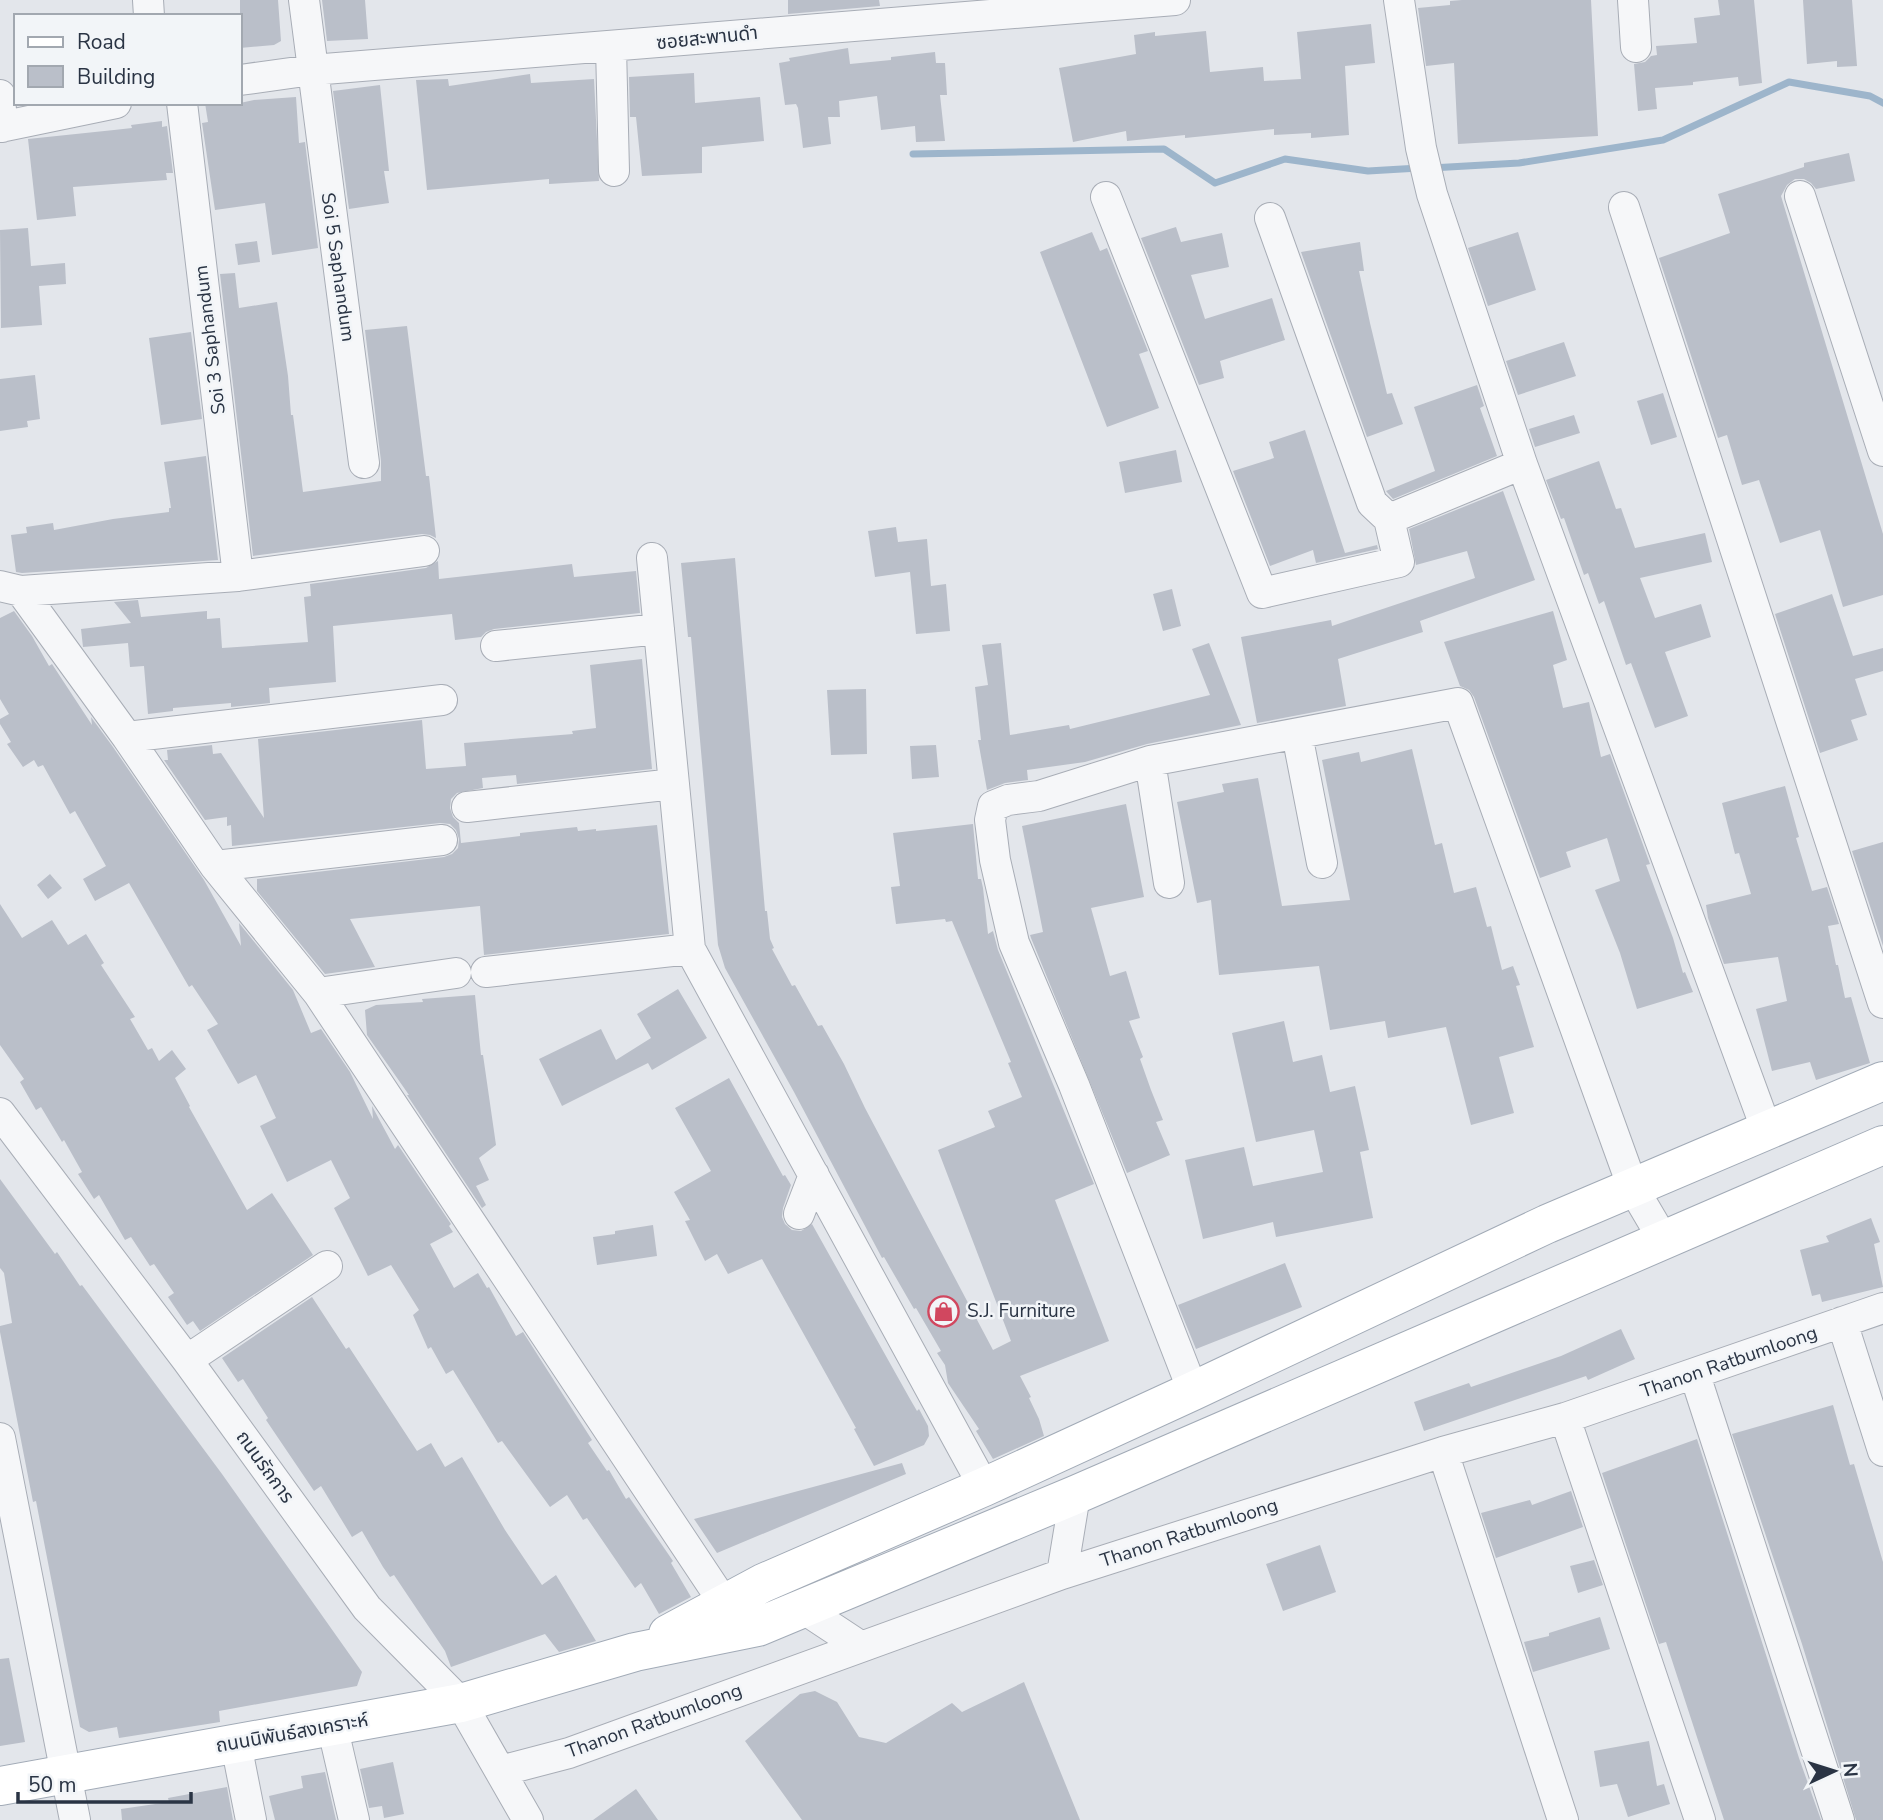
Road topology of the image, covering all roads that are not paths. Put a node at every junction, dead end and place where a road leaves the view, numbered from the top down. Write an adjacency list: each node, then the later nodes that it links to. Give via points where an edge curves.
1 (303, 0): 7 (street, Soi 5 Saphandum)
2 (1175, 0): 5 (street, ซอยสะพานดำ)
3 (1399, 0): 20 (street, via 1432,194)
4 (1633, 0): 6 (street)
5 (611, 47): 7 (street, ซอยสะพานดำ); 13 (street)
6 (1636, 47)
7 (312, 70): 8 (street, ซอยสะพานดำ); 19 (street, Soi 5 Saphandum)
8 (242, 80)
9 (0, 95): 12 (street)
10 (106, 105): 12 (street)
11 (182, 105): 24 (street, Soi 3 Saphandum)
12 (1, 127)
13 (614, 171)
14 (1800, 196): 18 (street)
15 (1106, 197): 21 (street, via 1262,593 1399,562)
16 (1624, 207): 42 (street)
17 (1270, 218): 21 (street, via 1373,503)
18 (1883, 451)
19 (364, 463)
20 (1522, 464): 21 (street); 45 (street)
21 (1389, 519)
22 (424, 551): 24 (street)
23 (652, 558): 26 (street)
24 (238, 576): 25 (street)
25 (11, 588): 30 (street)
26 (659, 629): 27 (street); 32 (street)
27 (496, 646)
28 (442, 700): 30 (street)
29 (1297, 734): 31 (street); 35 (street); 48 (street, via 1458,704)
30 (127, 737): 36 (street)
31 (1150, 761): 37 (street); 56 (street, via 1039,796 999,802 993,806 990,820 1014,943)
32 (674, 784): 33 (street); 38 (street)
33 (467, 807)
34 (442, 841): 36 (street)
35 (1322, 863)
36 (215, 866): 41 (street)
37 (1169, 883)
38 (690, 948): 39 (street); 47 (street)
39 (486, 972)
40 (456, 973): 41 (street)
41 (318, 993): 64 (street)
42 (1883, 1003)
43 (1883, 1082): 45 (main road)
44 (0, 1113): 54 (street, ถนนรัถการ)
45 (1767, 1131): 48 (main road)
46 (1883, 1145): 50 (main road)
47 (814, 1175): 49 (street); 61 (street)
48 (1633, 1188): 50 (street); 56 (main road)
49 (799, 1214)
50 (1663, 1239): 62 (main road)
51 (327, 1266): 54 (street)
52 (1883, 1308): 53 (street, Thanon Ratbumloong)
53 (1842, 1322): 55 (street, Thanon Ratbumloong); 59 (street)
54 (187, 1360): 68 (street, ถนนรัถการ, via 368,1608)
55 (1695, 1375): 57 (street, Thanon Ratbumloong); 80 (street)
56 (1193, 1391): 61 (main road)
57 (1565, 1418): 60 (street, Thanon Ratbumloong); 79 (street)
58 (0, 1438): 72 (street)
59 (1883, 1451)
60 (1443, 1452): 63 (street, Thanon Ratbumloong); 78 (street)
61 (984, 1487): 64 (main road)
62 (1075, 1495): 63 (street); 65 (main road)
63 (1062, 1574): 66 (street, Thanon Ratbumloong)
64 (724, 1603): 67 (main road)
65 (804, 1609): 66 (street); 67 (main road, via 758,1627)
66 (860, 1646): 71 (street, Thanon Ratbumloong, via 569,1753)
67 (635, 1652): 68 (main road, ถนนนิพันธ์สงเคราะห์)
68 (461, 1703): 69 (main road, ถนนนิพันธ์สงเคราะห์); 71 (street, ถนนรัถการ)
69 (332, 1725): 70 (main road, ถนนนิพันธ์สงเคราะห์); 76 (street)
70 (236, 1744): 72 (main road, ถนนนิพันธ์สงเคราะห์); 75 (street)
71 (500, 1771): 77 (street, ถนนรัถการ)
72 (67, 1773): 73 (main road, ถนนนิพันธ์สงเคราะห์); 74 (street)
73 (0, 1786)
74 (75, 1820)
75 (251, 1820)
76 (354, 1820)
77 (528, 1820)
78 (1563, 1820)
79 (1700, 1820)
80 (1839, 1820)

